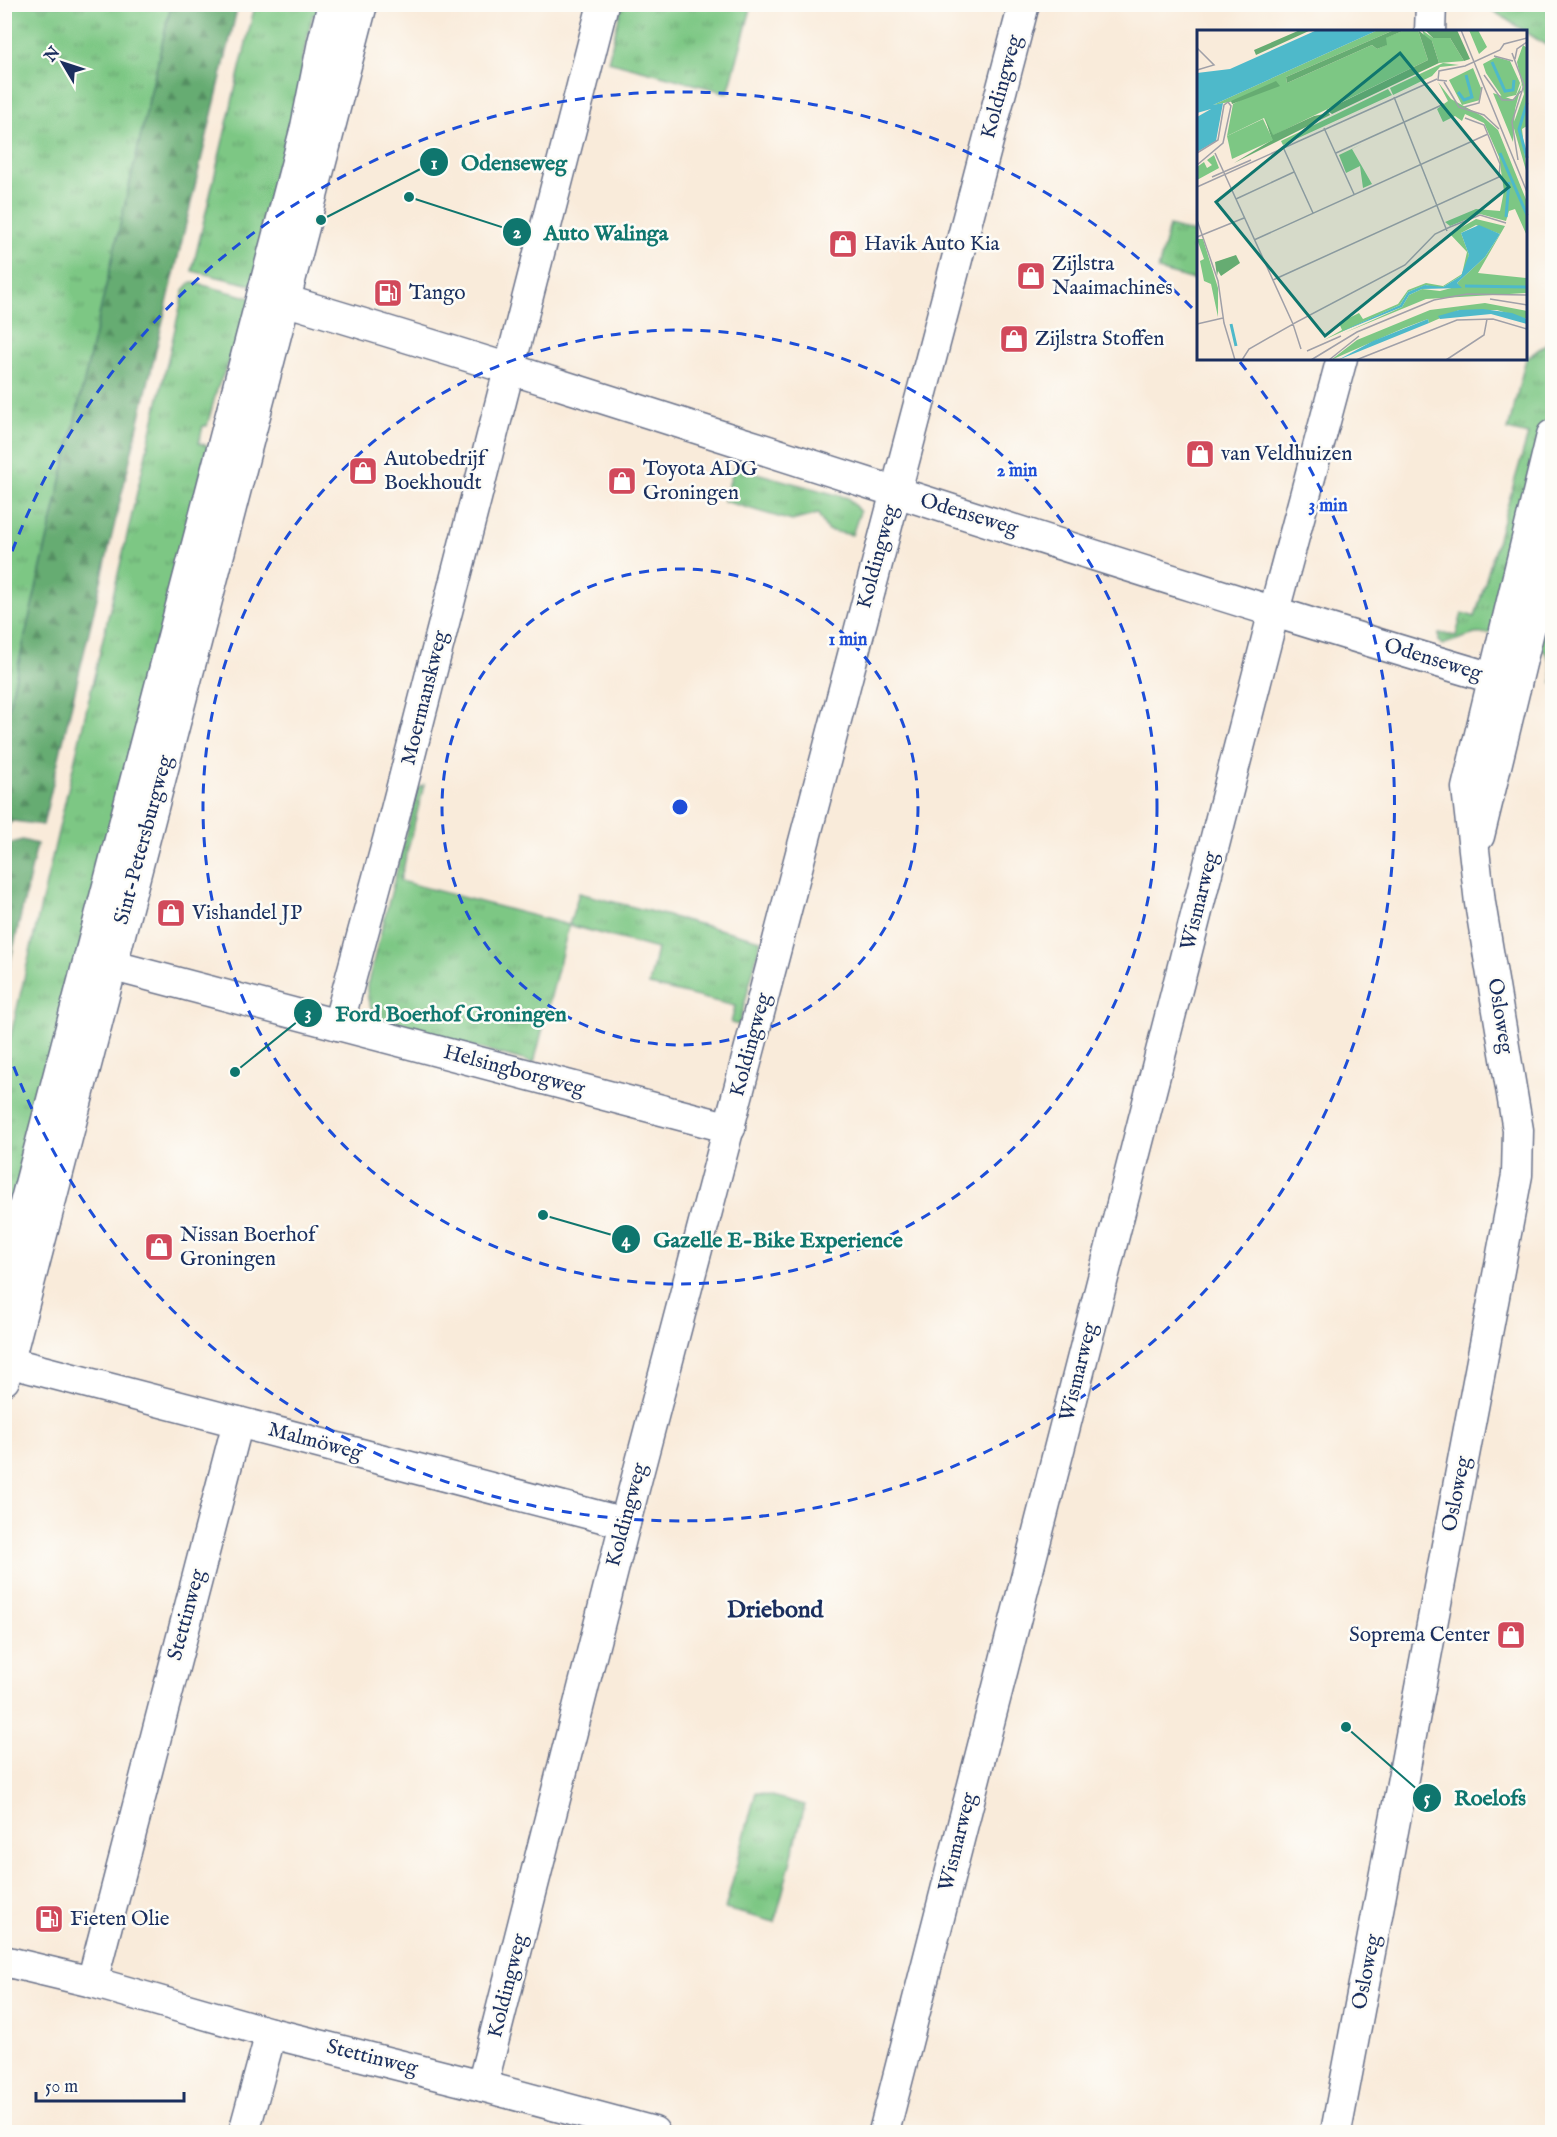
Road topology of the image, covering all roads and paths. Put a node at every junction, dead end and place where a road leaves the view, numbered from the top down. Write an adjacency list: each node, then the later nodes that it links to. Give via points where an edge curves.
1 (333, 4): 7 (street)
2 (362, 4): 7 (street)
3 (603, 4): 9 (street, Moermanskweg)
4 (1024, 4): 11 (street, Koldingweg)
5 (1431, 4): 6 (street)
6 (1430, 30)
7 (274, 297): 9 (street, Odenseweg); 15 (street, Sint-Petersburgweg)
8 (1341, 360): 13 (street, Wismarweg)
9 (509, 370): 11 (street, Odenseweg); 16 (street, Moermanskweg)
10 (1552, 435): 14 (street, Osloweg)
11 (895, 492): 13 (street, Odenseweg); 17 (street, Koldingweg)
12 (1552, 536): 14 (street, Osloweg)
13 (1274, 611): 14 (street, Odenseweg); 28 (street, Wismarweg)
14 (1504, 682): 29 (street, Osloweg, via 1474,854 1518,1130 1518,1175)
15 (100, 963): 16 (street, Helsingborgweg); 18 (street, Sint-Petersburgweg); 19 (street, Sint-Petersburgweg)
16 (338, 1024): 17 (street, Helsingborgweg)
17 (730, 1128): 21 (street, Koldingweg)
18 (4, 1284)
19 (6, 1368): 20 (street, Malmöweg)
20 (238, 1422): 21 (street, Malmöweg); 23 (street, Stettinweg)
21 (625, 1522): 25 (street, Koldingweg)
22 (4, 1961): 23 (street, Stettinweg)
23 (92, 1982): 24 (street, Stettinweg)
24 (271, 2033): 25 (street, Stettinweg); 26 (street)
25 (482, 2086): 27 (street, Stettinweg)
26 (244, 2133)
27 (654, 2133)
28 (884, 2133)
29 (1336, 2133)

